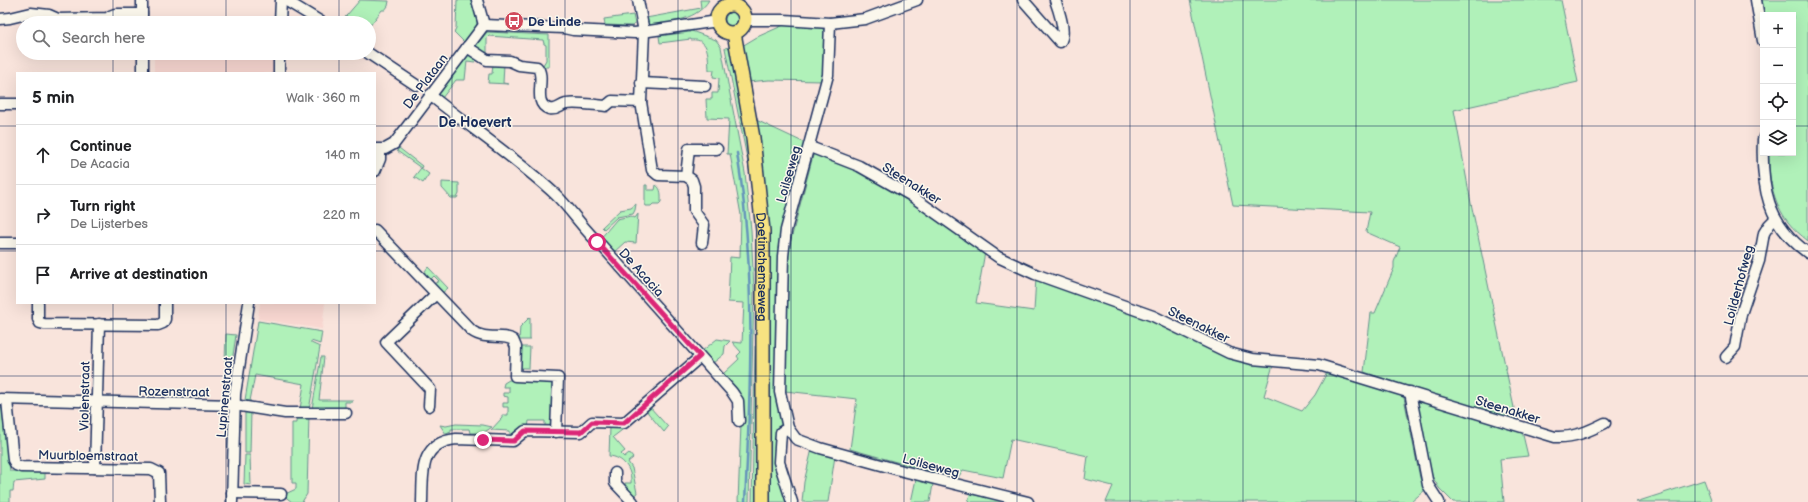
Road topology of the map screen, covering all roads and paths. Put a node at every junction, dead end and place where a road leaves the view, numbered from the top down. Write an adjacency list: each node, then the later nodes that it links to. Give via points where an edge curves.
1 (142, 0): 15 (street)
2 (281, 0): 16 (street)
3 (285, 0): 17 (street)
4 (477, 0): 24 (street)
5 (638, 0): 25 (street)
6 (917, 0): 22 (street, via 865,18)
7 (1023, 0): 8 (street, via 1060,42 1063,39 1062,27)
8 (1055, 0)
9 (1756, 0): 23 (street)
10 (728, 3): 20 (main road, via 740,9); 21 (main road, via 718,14)
11 (18, 16): 12 (street, via 31,13)
12 (51, 16)
13 (110, 16): 14 (street)
14 (128, 16)
15 (142, 16)
16 (280, 16)
17 (311, 16)
18 (16, 17): 19 (street)
19 (0, 19)
20 (745, 20): 22 (street); 26 (main road, via 740,30)
21 (718, 21): 25 (street); 26 (main road, via 724,30)
22 (830, 23): 40 (street, Loilseweg, via 828,75)
23 (1760, 23)
24 (484, 25): 25 (street); 27 (street, De Plataan)
25 (644, 32): 33 (street)
26 (734, 33): 76 (main road, Doetinchemseweg, via 753,138 763,231)
27 (467, 47): 36 (street, De Plataan); 37 (street, via 487,60 510,61 537,67 540,73 541,102 549,109 558,109 566,104 606,106 612,101)
28 (376, 58): 34 (street)
29 (143, 60): 31 (street)
30 (279, 60): 32 (street)
31 (143, 72)
32 (279, 72)
33 (641, 83): 35 (street); 37 (street)
34 (416, 85)
35 (705, 86)
36 (430, 95): 42 (street, De Plataan, via 394,144); 57 (street, De Acacia, via 554,194)
37 (641, 102): 45 (street, via 654,173)
38 (0, 104): 39 (street)
39 (16, 104)
40 (810, 147): 59 (street, Steenakker, via 859,166 910,195 998,257 1035,274 1153,316 1229,354 1252,359 1319,365); 67 (street, Loilseweg, via 786,230 783,256 780,392)
41 (718, 149): 45 (street, via 689,149)
42 (378, 150): 44 (street, De Plataan, via 380,159)
43 (1763, 156): 46 (street, via 1764,178)
44 (376, 169)
45 (686, 176): 50 (street, via 694,183 694,211 704,225)
46 (1775, 219): 51 (street, via 1789,237); 58 (street, Loilderhofweg, via 1764,233 1759,261 1742,314 1735,347)
47 (376, 231): 52 (street)
48 (0, 243): 49 (street)
49 (16, 243)
50 (702, 243)
51 (1808, 254)
52 (436, 294): 63 (street, via 386,342 430,389); 68 (street, via 477,335 513,340 516,347 515,376 558,378)
53 (38, 304): 56 (street, via 40,323)
54 (165, 304): 56 (street, via 165,319 158,325)
55 (249, 304): 62 (street, Lupinenstraat)
56 (99, 324): 61 (street, Violenstraat)
57 (700, 356): 65 (street, De Acacia, via 736,397); 68 (street, via 624,423 592,422 581,432)
58 (1726, 358)
59 (1410, 392): 66 (street, Steenakker, via 1556,437 1575,436); 79 (street, via 1428,485)
60 (3, 399): 61 (street, Rozenstraat); 69 (street, Muurbloemstraat, via 16,465)
61 (97, 402): 62 (street, Rozenstraat); 69 (street, Violenstraat)
62 (234, 405): 64 (street, Rozenstraat, via 285,413); 72 (street, Lupinenstraat)
63 (429, 406)
64 (346, 413)
65 (739, 421)
66 (1605, 423)
67 (788, 428): 77 (street, via 781,432 779,462); 78 (street, Loilseweg, via 796,438 820,448)
68 (556, 432): 74 (street, via 525,431 514,441 456,439 437,444 425,460)
69 (95, 468): 73 (street, Muurbloemstraat, via 151,470 159,473)
70 (615, 474): 75 (street, via 615,483)
71 (281, 494): 72 (street, Lupinenstraat)
72 (232, 497)
73 (160, 502)
74 (422, 502)
75 (633, 502)
76 (763, 502)
77 (792, 502)
78 (1028, 502)
79 (1439, 502)

